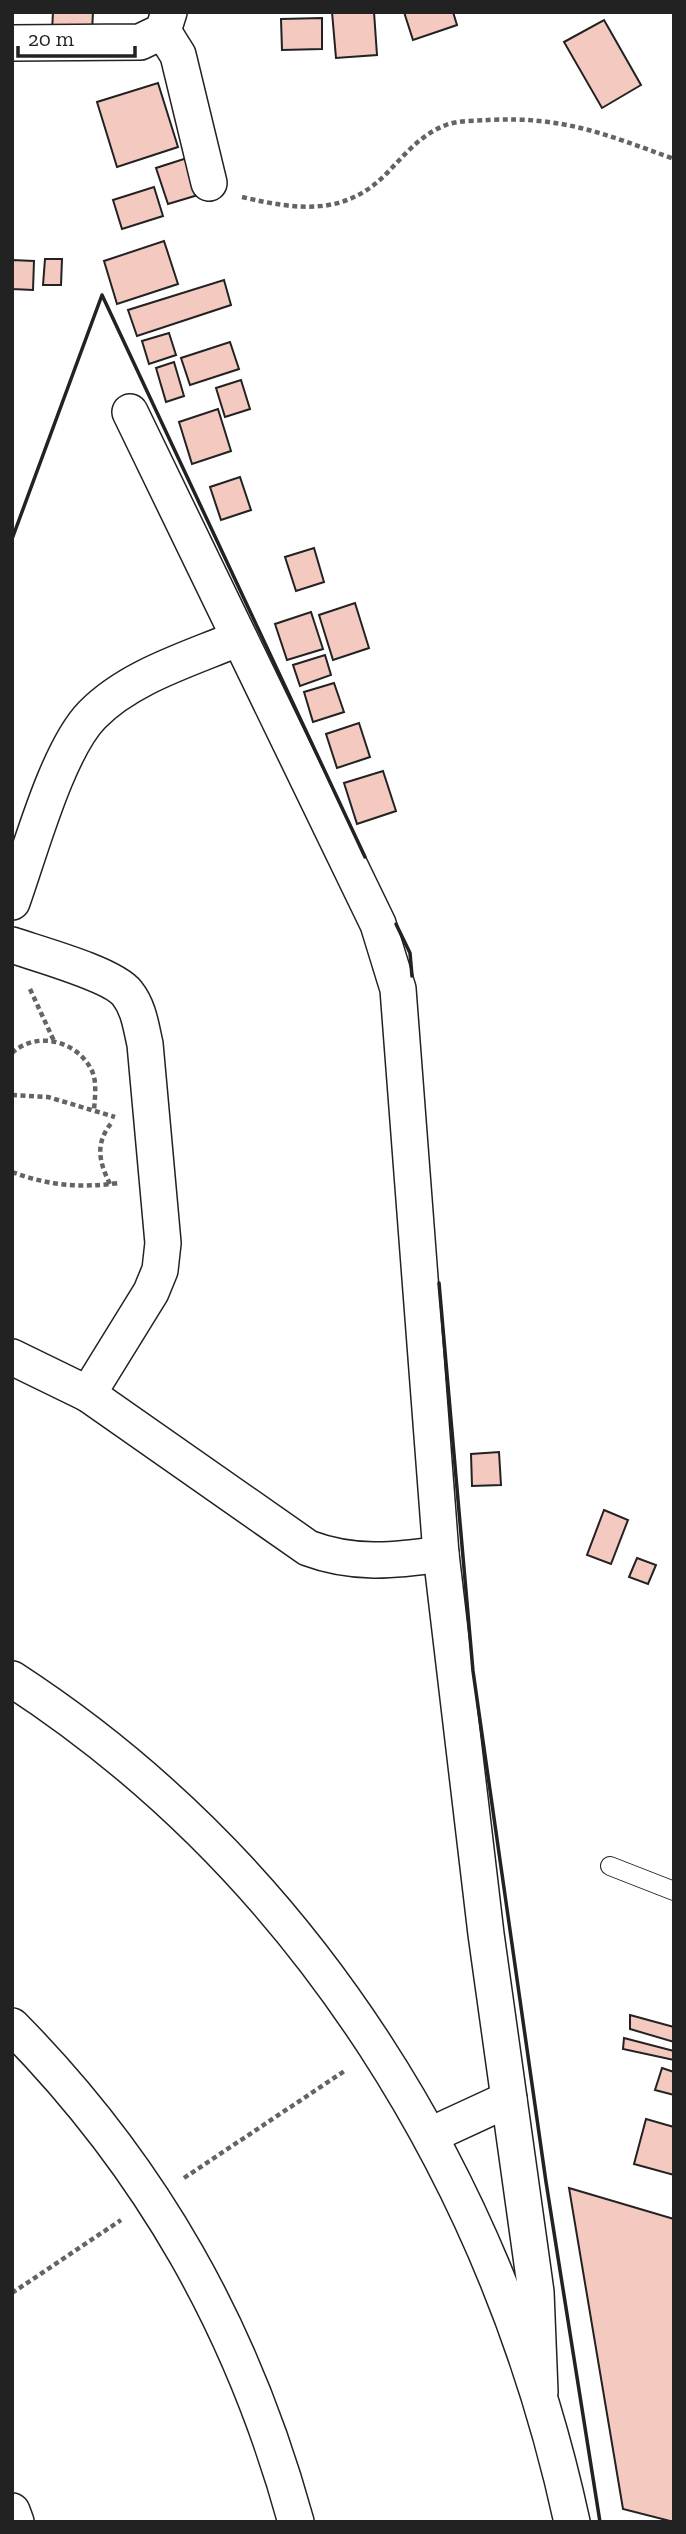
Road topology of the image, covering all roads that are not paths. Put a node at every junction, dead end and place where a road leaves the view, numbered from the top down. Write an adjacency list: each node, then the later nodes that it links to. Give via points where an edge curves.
1 (166, 22): 2 (street, via 140,42); 3 (street)
2 (12, 43)
3 (209, 183)
4 (130, 412): 5 (street)
5 (239, 638): 6 (street, via 138,681 92,715 64,758); 10 (street, via 378,924 398,989)
6 (12, 902)
7 (12, 945): 9 (street, via 108,980 127,992 138,1012 145,1044 163,1243 160,1270)
8 (12, 1357): 9 (street)
9 (88, 1394): 10 (street, via 308,1548 362,1561)
10 (441, 1554): 15 (street)
11 (12, 1679): 16 (street, via 93,1737 155,1790 270,1905 378,2048)
12 (610, 1866): 13 (lane)
13 (674, 1891)
14 (12, 2026): 20 (street, via 102,2126 187,2250 228,2331 280,2465)
15 (509, 2099): 16 (street); 17 (street, via 536,2292)
16 (431, 2135): 17 (street, via 489,2254)
17 (540, 2392): 21 (street)
18 (12, 2511): 19 (street)
19 (16, 2522)
20 (296, 2522)
21 (572, 2522)

